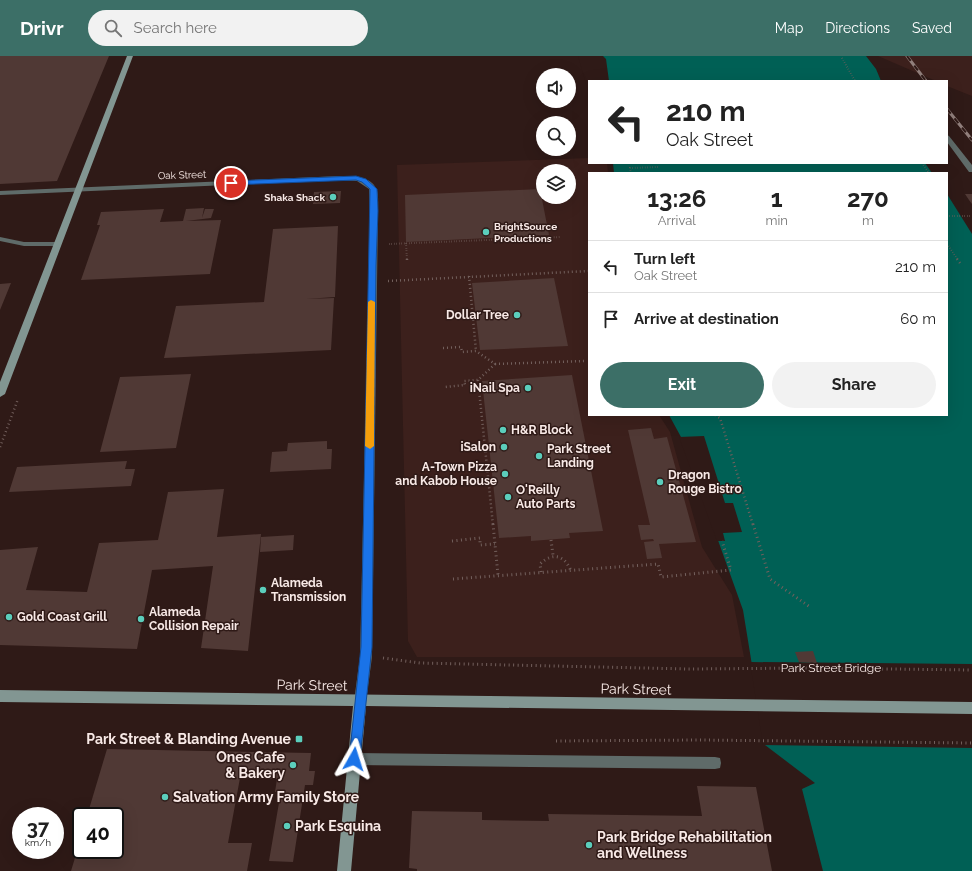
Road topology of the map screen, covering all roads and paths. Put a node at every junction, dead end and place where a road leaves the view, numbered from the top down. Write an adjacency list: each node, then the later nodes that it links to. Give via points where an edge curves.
1 (130, 56): 8 (street)
2 (842, 58): 3 (path)
3 (854, 80)
4 (948, 138): 6 (street)
5 (658, 167): 7 (path, via 630,168)
6 (972, 170)
7 (632, 172)
8 (80, 190): 9 (street, Oak Street); 15 (street); 16 (street, Oak Street, via 356,178 373,189)
9 (0, 193)
10 (948, 216): 11 (path)
11 (972, 216)
12 (560, 237): 14 (path)
13 (0, 239): 15 (street, via 24,244)
14 (406, 243): 16 (path); 18 (path)
15 (57, 244): 29 (street)
16 (373, 245): 22 (street)
17 (948, 245): 19 (path)
18 (407, 263)
19 (960, 263)
20 (588, 271): 21 (path)
21 (469, 276): 22 (path); 24 (path)
22 (372, 281): 41 (street)
23 (443, 348): 24 (path, via 461,347 462,352)
24 (476, 351): 26 (path)
25 (584, 361): 26 (path)
26 (495, 364): 27 (path)
27 (478, 380): 28 (path, via 464,381 465,385); 34 (path)
28 (446, 387)
29 (0, 394)
30 (717, 416): 40 (path, via 720,418 770,579)
31 (551, 540): 35 (path)
32 (452, 541): 34 (path, via 480,538 480,545)
33 (722, 541): 36 (path, via 732,570 661,577 658,564)
34 (495, 544): 38 (path)
35 (553, 555): 36 (path, via 562,556 569,563); 37 (path, via 545,558 540,564)
36 (571, 571): 37 (path)
37 (541, 572): 38 (path)
38 (498, 575): 39 (path)
39 (453, 579)
40 (810, 607)
41 (366, 657): 42 (path, Park Street Bridge, via 420,662 690,669); 44 (street)
42 (972, 670)
43 (0, 696): 44 (street, Park Street)
44 (360, 701): 45 (street, Park Street); 48 (street)
45 (972, 708)
46 (559, 741): 47 (path, via 700,740)
47 (972, 744)
48 (354, 759): 49 (street); 50 (street)
49 (715, 763)
50 (344, 871)

